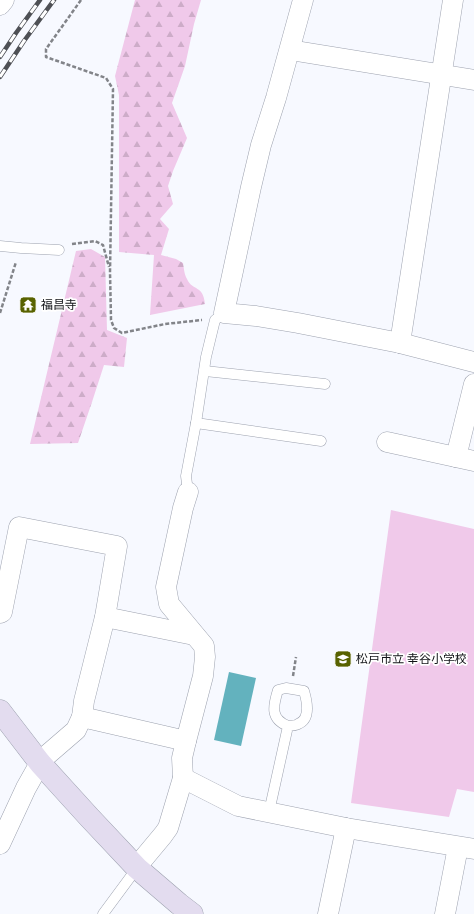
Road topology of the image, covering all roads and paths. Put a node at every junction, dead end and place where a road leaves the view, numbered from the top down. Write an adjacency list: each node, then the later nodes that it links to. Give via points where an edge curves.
1 (4, 0): 5 (street)
2 (82, 0): 12 (path, via 46,49 46,57 106,78 113,89)
3 (303, 0): 6 (street)
4 (453, 0): 7 (street)
5 (0, 5)
6 (290, 50): 7 (street); 14 (street, via 261,145)
7 (442, 75): 8 (street); 15 (street)
8 (474, 80)
9 (0, 246): 10 (lane)
10 (21, 248): 11 (lane); 13 (path)
11 (59, 250): 12 (path, via 69,245 95,241 103,245)
12 (110, 272): 14 (path, via 111,320 114,328 122,333)
13 (0, 314)
14 (219, 317): 15 (street, via 256,316); 17 (lane)
15 (400, 343): 16 (street)
16 (474, 362)
17 (204, 371): 18 (lane); 20 (lane)
18 (325, 384)
19 (474, 384): 23 (street)
20 (196, 423): 21 (lane); 24 (lane, via 186,476)
21 (321, 441)
22 (387, 442): 23 (street)
23 (465, 459)
24 (188, 492): 27 (street, via 166,587 169,604)
25 (0, 613): 26 (street, via 19,527 117,546)
26 (105, 617): 27 (street); 29 (street)
27 (194, 635): 31 (street, via 204,646 205,658 203,676)
28 (0, 711): 32 (street)
29 (82, 716): 31 (street); 32 (street, via 76,730)
30 (288, 726): 34 (lane)
31 (186, 741): 33 (street, via 182,758)
32 (40, 764): 36 (street); 38 (street)
33 (183, 778): 34 (street, via 238,806); 38 (street, via 168,828)
34 (269, 812): 35 (street)
35 (346, 828): 37 (street); 41 (street)
36 (0, 844)
37 (466, 848): 42 (street)
38 (137, 868): 39 (lane); 40 (street)
39 (103, 914)
40 (192, 914)
41 (328, 914)
42 (445, 914)

